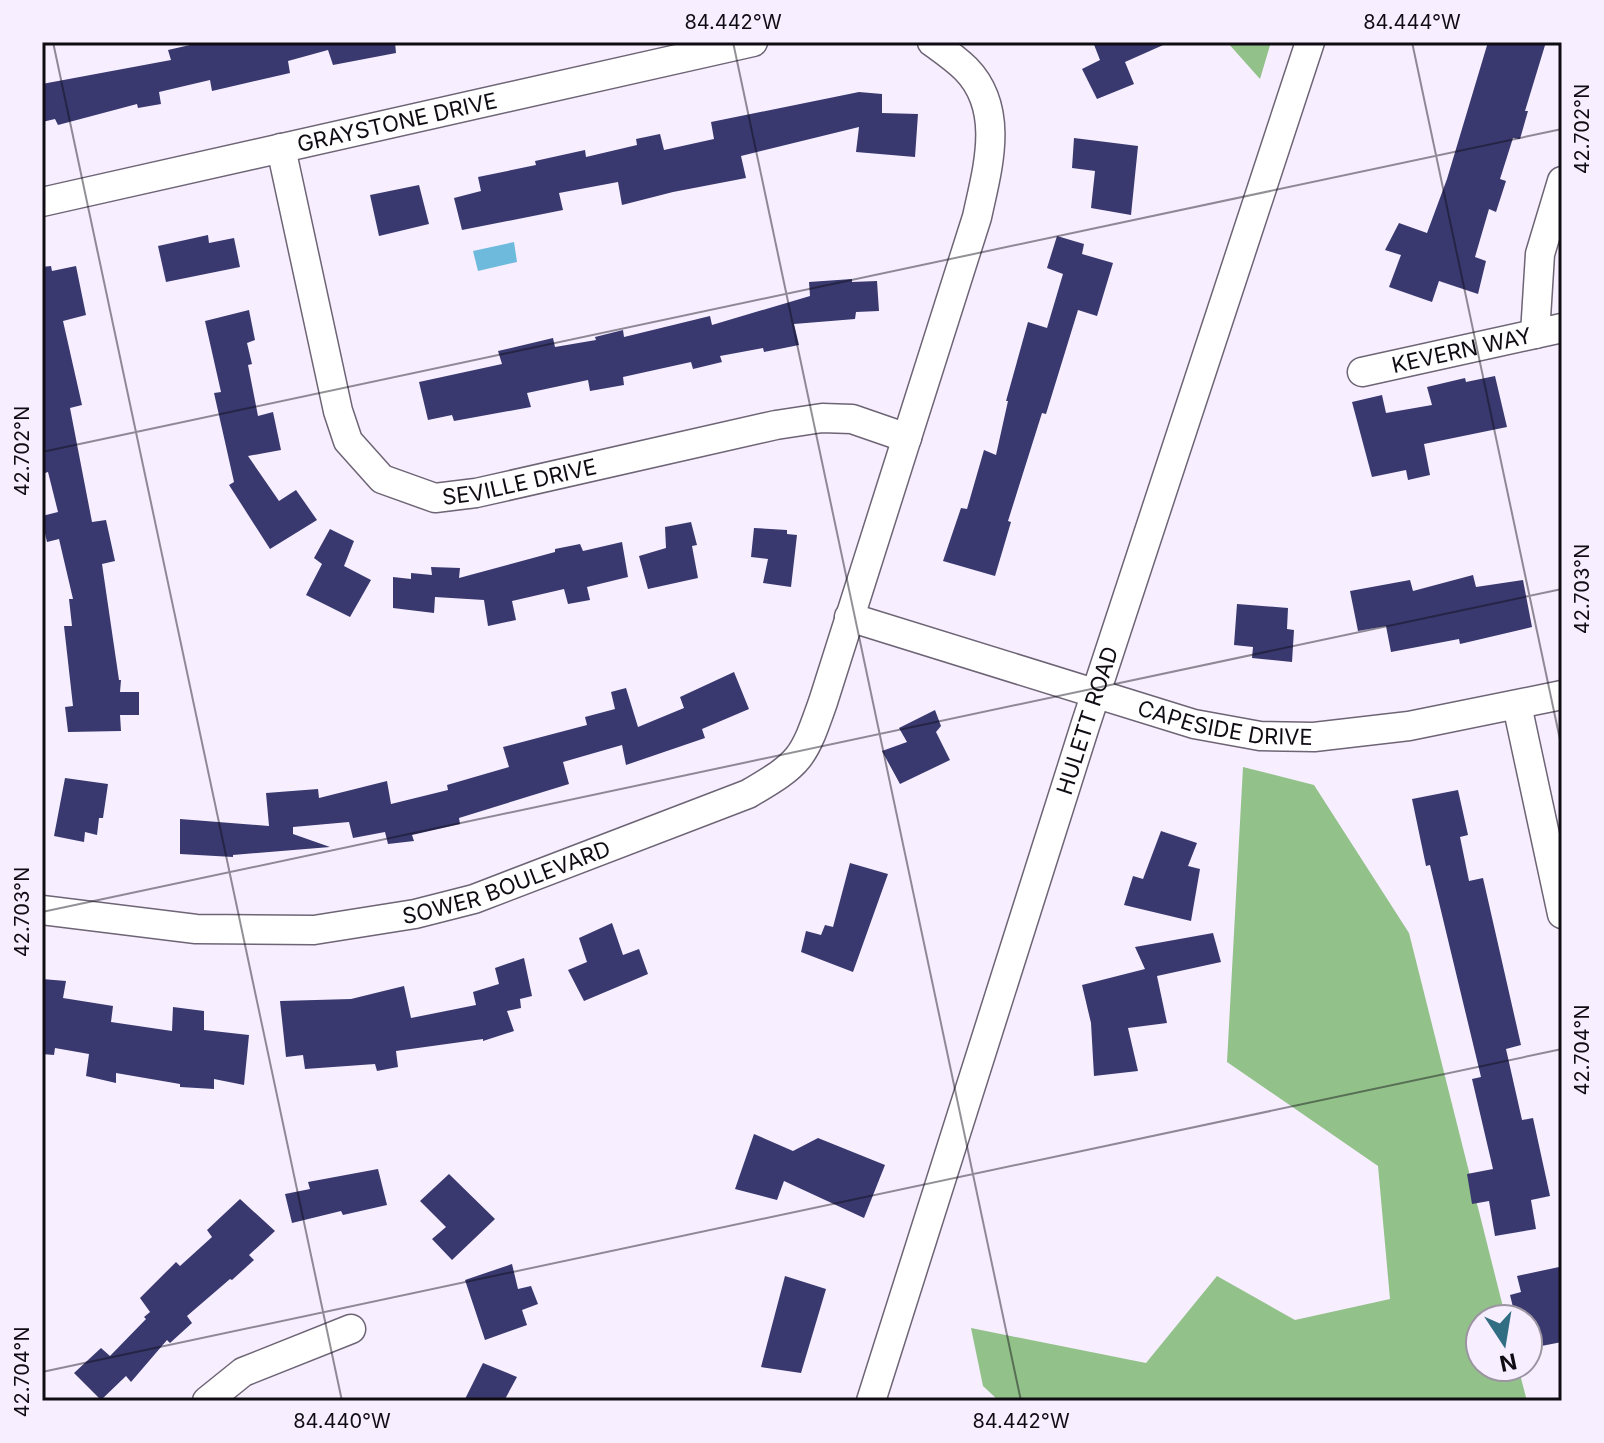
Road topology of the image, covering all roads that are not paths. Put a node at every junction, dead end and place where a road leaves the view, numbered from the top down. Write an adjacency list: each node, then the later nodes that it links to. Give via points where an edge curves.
1 (753, 42): 4 (street, GRAYSTONE DRIVE)
2 (932, 42): 9 (street, via 968,71 986,102 992,132 977,217)
3 (1310, 42): 11 (street, HULETT ROAD)
4 (281, 148): 6 (street, GRAYSTONE DRIVE); 9 (street, SEVILLE DRIVE, via 338,411 348,441 382,479 435,498 476,493 822,418 852,419)
5 (1562, 181): 7 (street, via 1540,254)
6 (42, 202)
7 (1548, 331): 8 (street, KEVERN WAY)
8 (1362, 372)
9 (907, 438): 10 (street)
10 (849, 617): 11 (street, CAPESIDE DRIVE); 14 (street, SOWER BOULEVARD, via 807,749 786,772 748,794 474,899 314,930 196,929)
11 (1096, 695): 13 (street, CAPESIDE DRIVE, via 1226,732 1287,738 1409,726); 18 (street, HULETT ROAD)
12 (1562, 695): 13 (street, CAPESIDE DRIVE)
13 (1517, 705): 15 (street)
14 (42, 910)
15 (1562, 914)
16 (351, 1329): 17 (street, via 243,1372)
17 (207, 1401)
18 (871, 1401)

